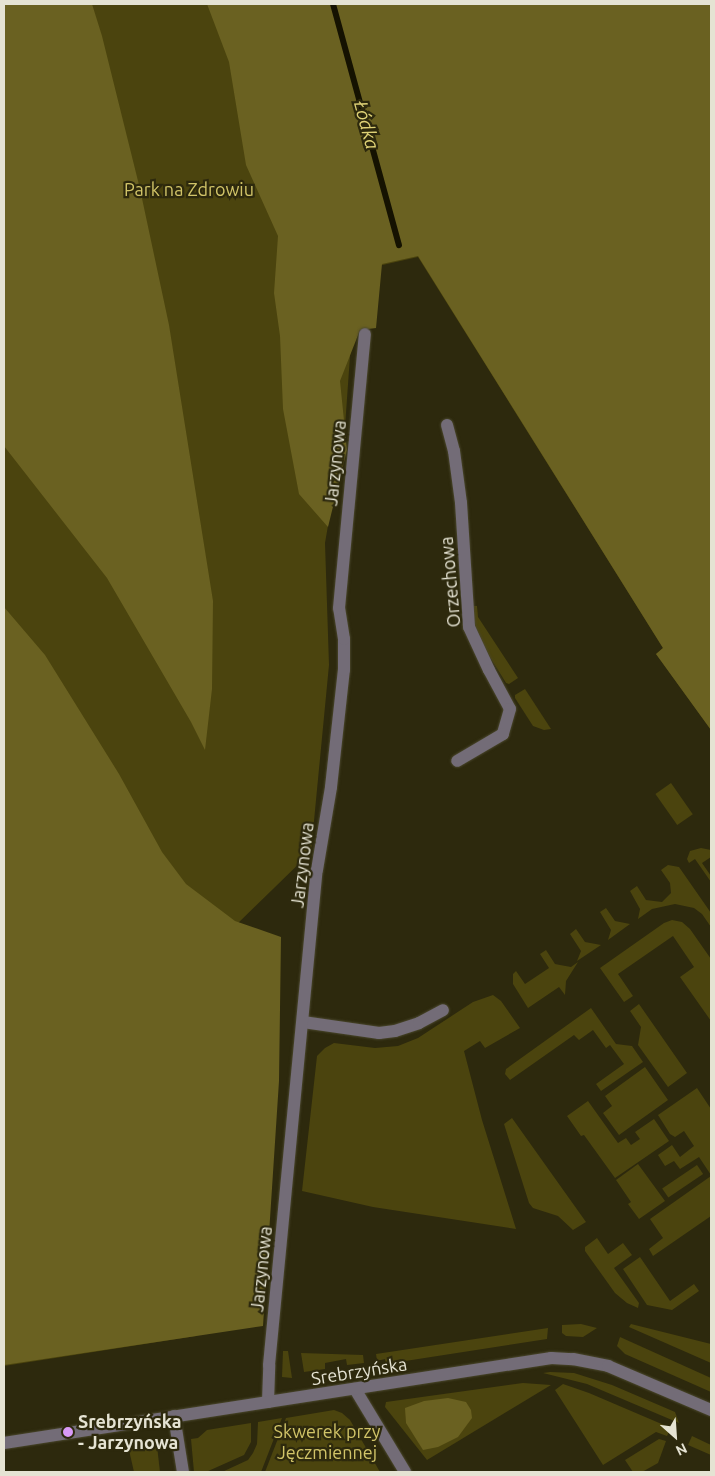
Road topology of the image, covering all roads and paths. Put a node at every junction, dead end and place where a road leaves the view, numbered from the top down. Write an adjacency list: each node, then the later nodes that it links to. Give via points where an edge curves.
1 (365, 334): 5 (street, Jarzynowa, via 339,608 344,670 331,787 317,870)
2 (447, 425): 3 (street, Orzechowa, via 458,480 469,627 510,709 503,734)
3 (457, 761)
4 (443, 1010): 5 (street, via 419,1024 379,1033)
5 (303, 1022): 7 (street, Jarzynowa, via 268,1365)
6 (355, 1389): 7 (street, Srebrzyńska); 8 (street, Srebrzyńska, via 526,1360 566,1358 622,1371); 12 (street)
7 (268, 1402): 9 (street, Srebrzyńska)
8 (711, 1410)
9 (174, 1416): 10 (street, Srebrzyńska); 11 (street)
10 (4, 1443)
11 (183, 1472)
12 (405, 1472)

